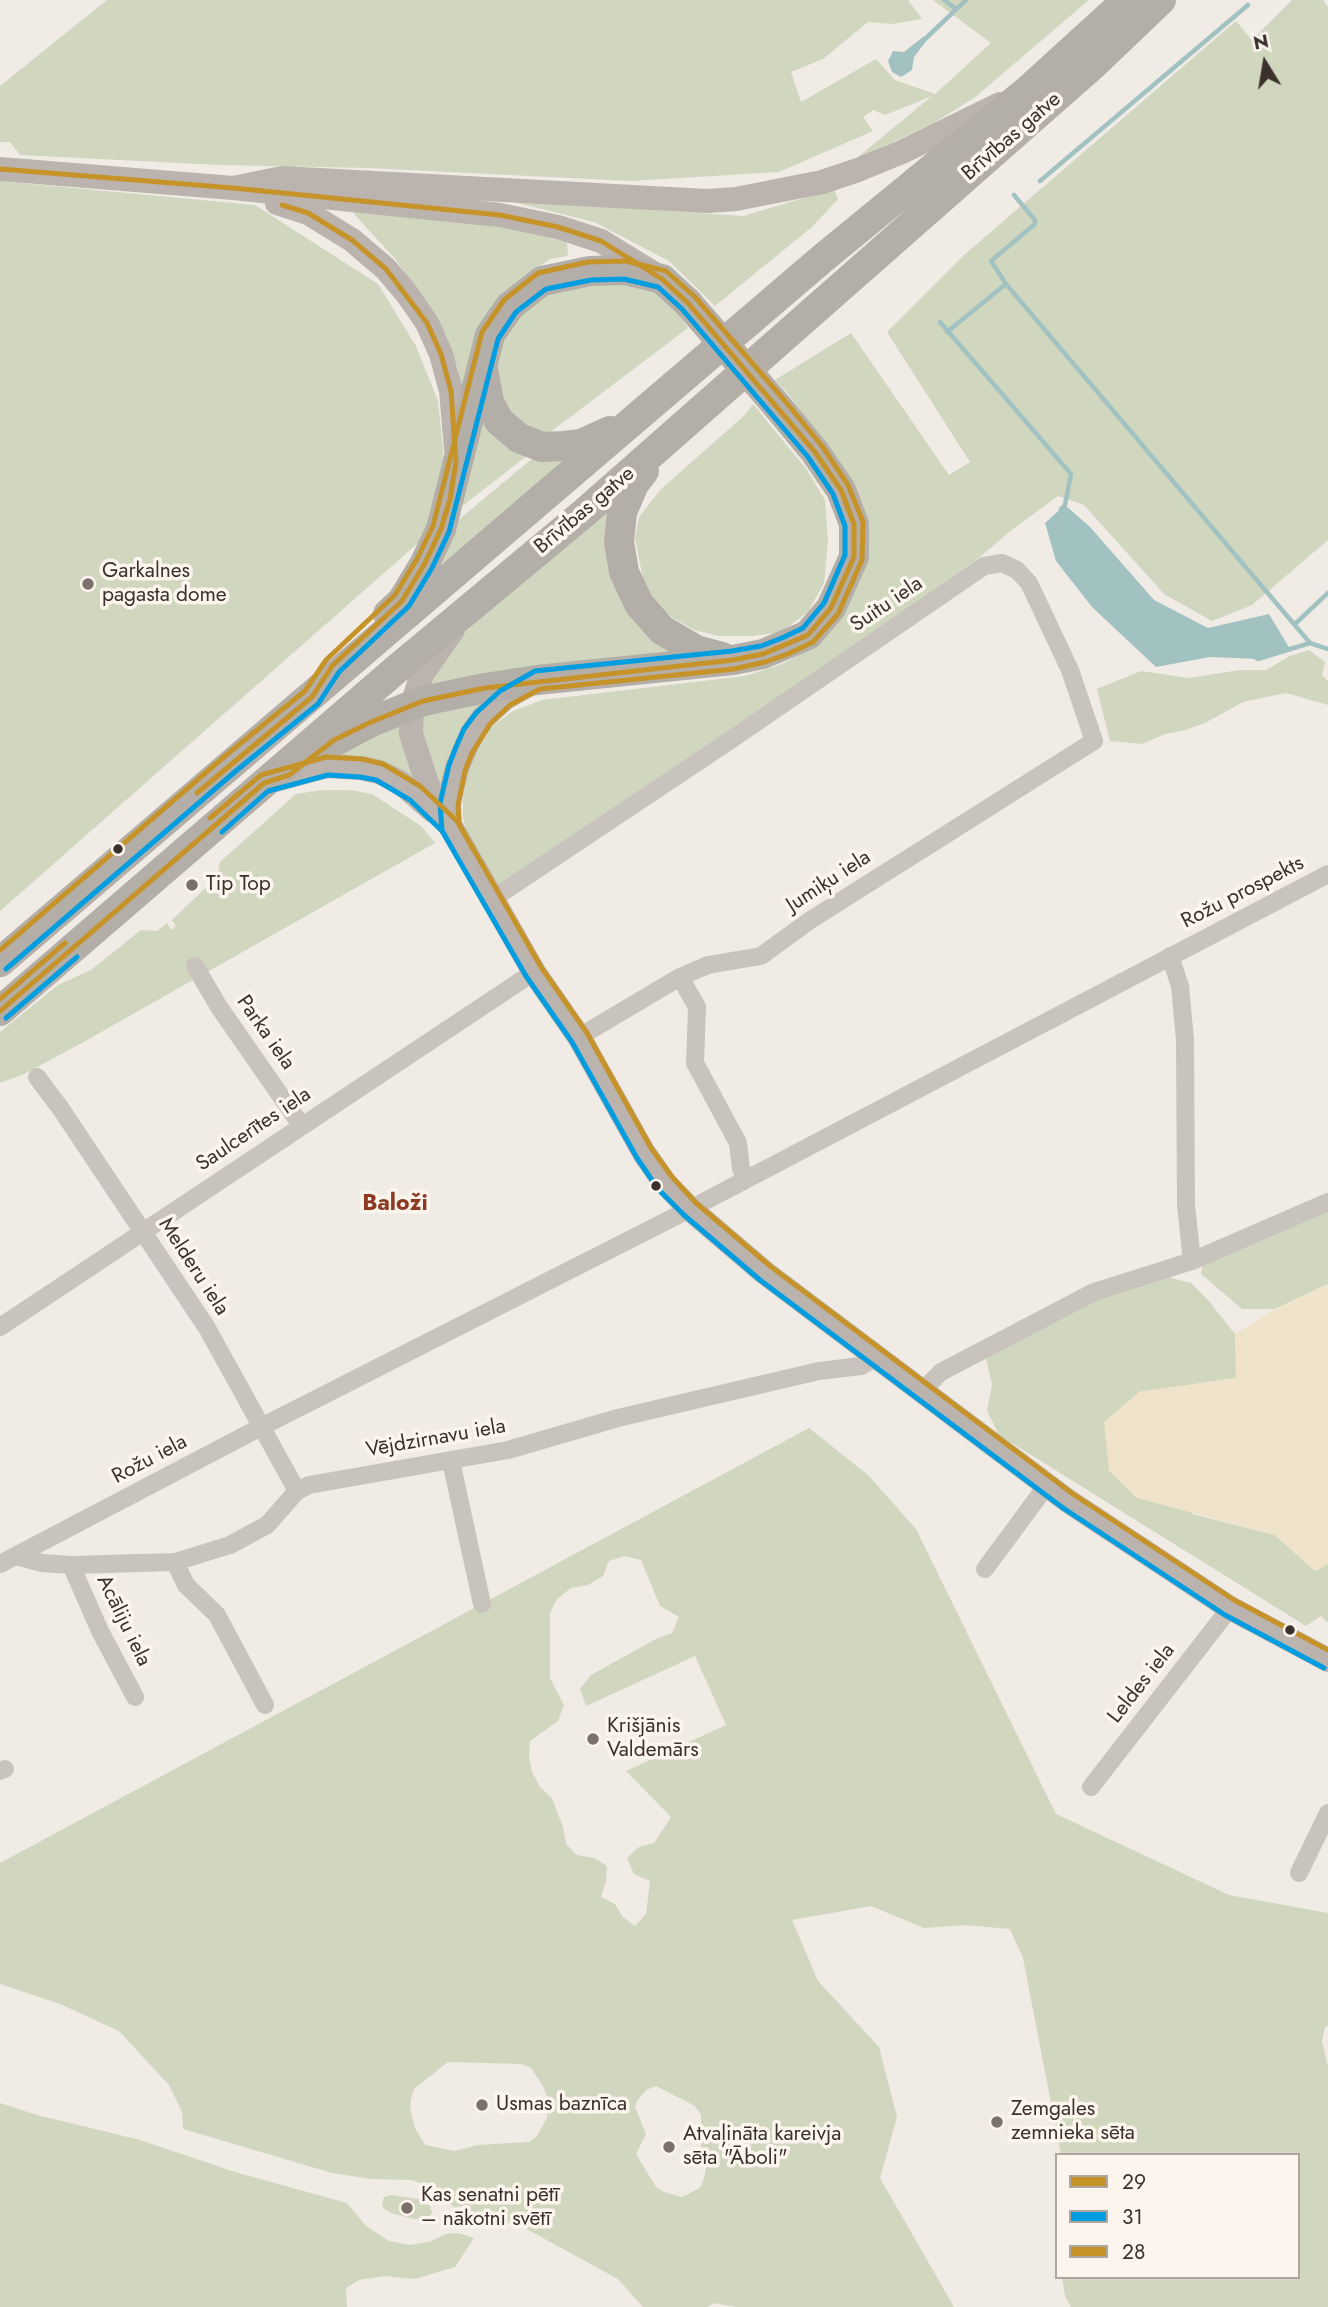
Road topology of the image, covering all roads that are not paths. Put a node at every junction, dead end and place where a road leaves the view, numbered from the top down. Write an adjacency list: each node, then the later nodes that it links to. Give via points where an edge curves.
1 (1127, 0): 3 (highway, Brīvības gatve)
2 (1161, 0): 8 (highway, Brīvības gatve)
3 (1028, 90): 5 (main road, via 858,170 736,199 282,178); 9 (highway, Brīvības gatve, via 823,258)
4 (0, 169): 5 (main road)
5 (233, 188): 6 (main road, via 500,215 558,227 601,241); 10 (main road, via 308,214 352,240 407,294 441,354 451,391)
6 (662, 279): 7 (highway, via 613,270 542,281 510,306 490,335); 12 (highway, bridge, via 688,303 815,452 841,490 854,524 854,557 831,608 808,635 763,654)
7 (483, 358): 9 (highway, via 484,386 499,421 531,443 549,447 581,444); 10 (highway)
8 (726, 389): 11 (highway, Brīvības gatve); 12 (highway, via 712,410 634,484 624,505 619,541 624,572 639,604 662,630 696,650)
9 (641, 416): 14 (highway, Brīvības gatve)
10 (456, 462): 14 (highway, via 441,529 402,601 332,666)
11 (472, 604): 15 (main road, via 422,674); 17 (highway, Brīvības gatve)
12 (733, 660): 13 (highway)
13 (537, 680): 15 (highway); 18 (main road, via 505,698 472,733 455,778)
14 (312, 697): 22 (highway, Brīvības gatve)
15 (412, 705): 17 (highway, via 334,740); 18 (main road, via 416,756)
16 (1094, 741): 20 (street, Suitu iela, via 1070,670 1029,583 1002,563 984,566); 25 (street, Jumiķu iela, via 761,956 708,965)
17 (276, 779): 18 (main road, via 327,766 379,772 415,793); 26 (highway, Brīvības gatve)
18 (450, 827): 20 (main road)
19 (1328, 874): 21 (street, Rožu prospekts)
20 (491, 900): 24 (main road)
21 (1174, 953): 30 (street, Rožu iela); 34 (street, via 1185,1040 1186,1205)
22 (0, 962)
23 (195, 966): 29 (street, Parka iela)
24 (534, 972): 27 (main road); 29 (street, Saulcerītes iela)
25 (680, 976): 27 (street, Jumiķu iela); 30 (street, via 697,1007 695,1063 738,1143)
26 (0, 1011)
27 (579, 1037): 32 (main road, via 644,1153)
28 (37, 1077): 33 (street, Melderu iela)
29 (301, 1125): 33 (street, Saulcerītes iela)
30 (746, 1179): 32 (street, Rožu iela)
31 (1328, 1202): 34 (street)
32 (690, 1209): 36 (main road, via 765,1273); 38 (street, Rožu iela)
33 (144, 1232): 35 (street, Saulcerītes iela); 38 (street, Melderu iela, via 206,1328)
34 (1192, 1261): 37 (street, via 1094,1292 941,1372)
35 (0, 1327)
36 (878, 1357): 37 (main road); 39 (street, Vējdzirnavu iela, via 861,1366 819,1371)
37 (922, 1391): 40 (main road)
38 (261, 1427): 41 (street, Melderu iela); 42 (street, Rožu iela)
39 (452, 1461): 41 (street, Vējdzirnavu iela, via 309,1485); 46 (street)
40 (1047, 1485): 45 (street); 47 (main road)
41 (297, 1491): 43 (street, via 267,1525 230,1545)
42 (8, 1560): 44 (street)
43 (175, 1562): 44 (street); 50 (street, via 186,1585 217,1615)
44 (71, 1565): 49 (street, Acāliju iela)
45 (985, 1569)
46 (482, 1604)
47 (1230, 1608): 48 (main road); 51 (street, Leldes iela)
48 (1328, 1660)
49 (135, 1697)
50 (265, 1705)
51 (1091, 1787)
52 (1328, 1813): 53 (street)
53 (1299, 1873)

